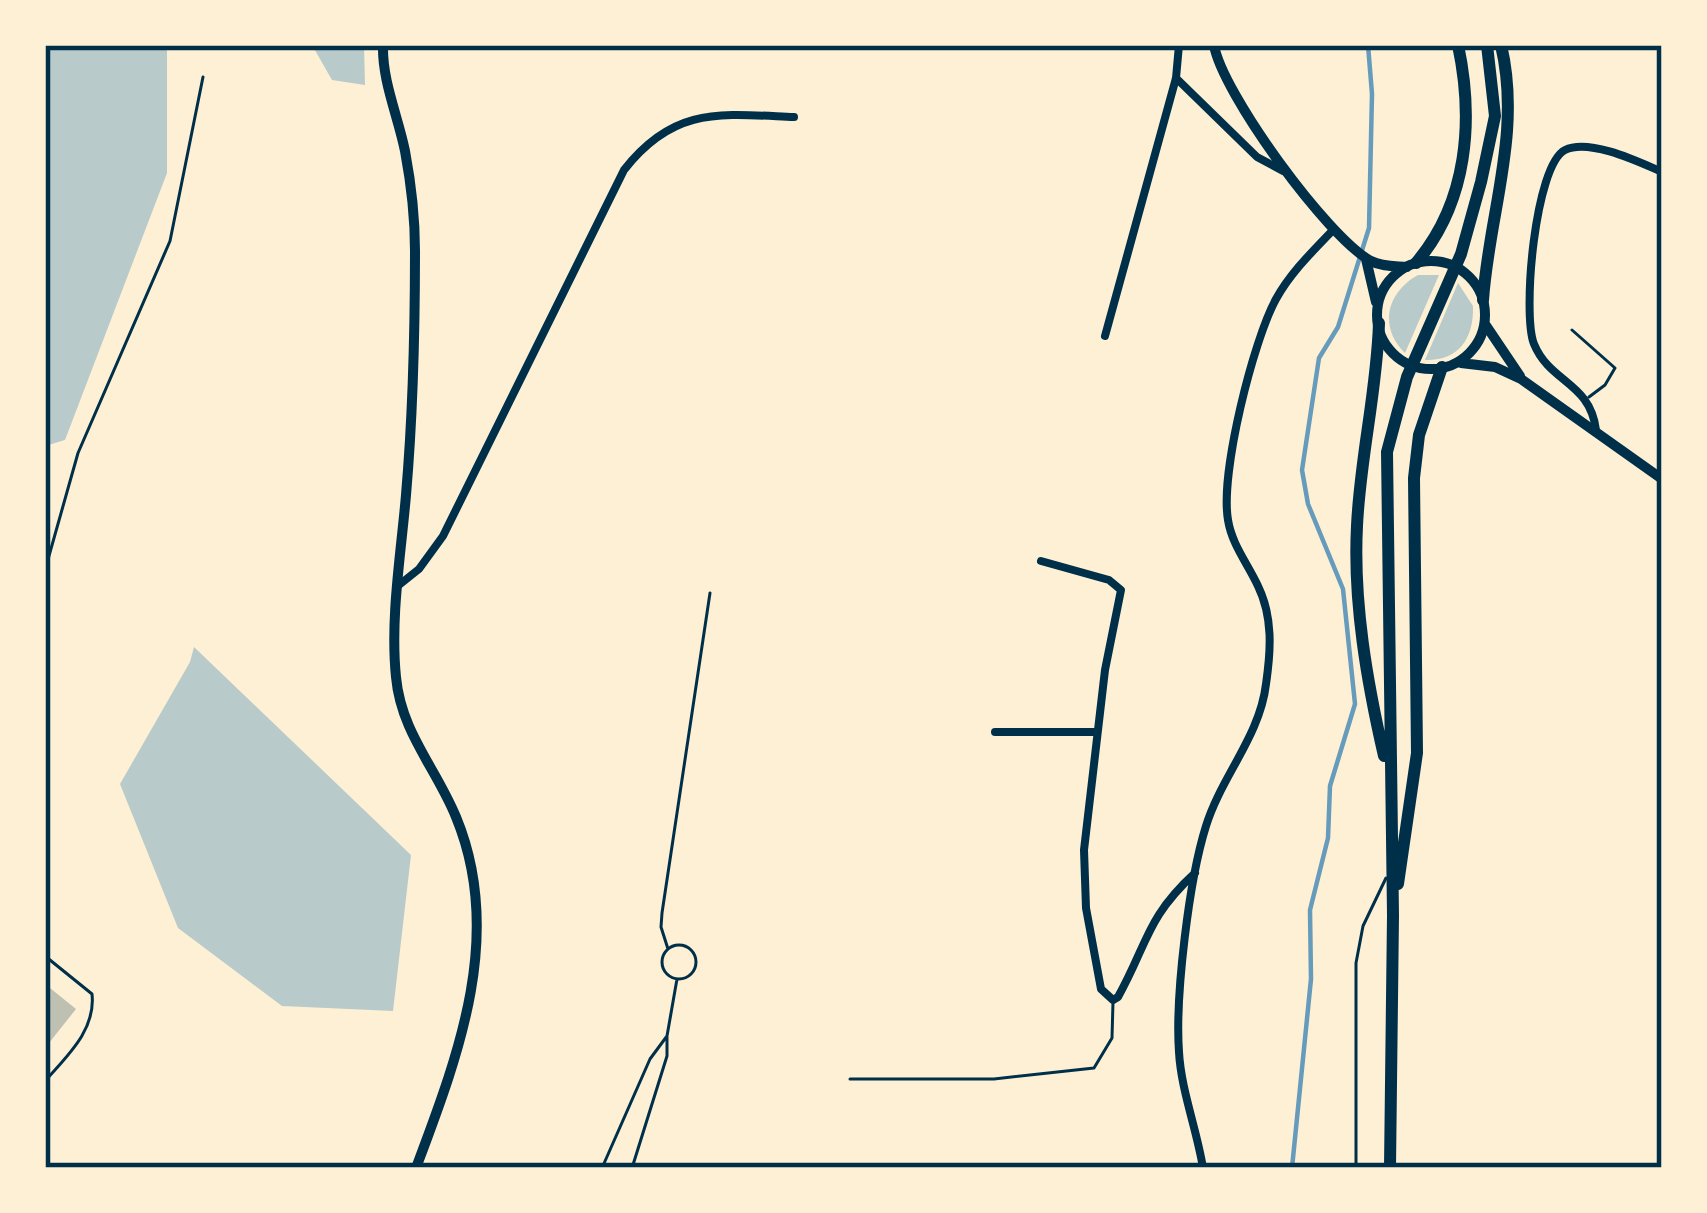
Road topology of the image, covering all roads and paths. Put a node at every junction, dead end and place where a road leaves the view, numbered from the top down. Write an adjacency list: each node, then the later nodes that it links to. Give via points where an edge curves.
1 (383, 45): 28 (main road, via 415,244)
2 (1179, 45): 8 (street)
3 (1214, 45): 10 (main road)
4 (1458, 45): 14 (highway, via 1468,98 1465,152 1443,219)
5 (1487, 45): 32 (highway, via 1495,116 1481,182 1387,452)
6 (1501, 45): 15 (highway, via 1508,146)
7 (203, 76): 27 (lane, via 170,241 78,453)
8 (1175, 78): 10 (street, via 1257,158); 20 (street)
9 (794, 117): 28 (street, via 717,113 646,142 624,170 442,536)
10 (1286, 172): 12 (main road)
11 (1662, 172): 23 (street, via 1578,147 1556,158 1549,176 1528,317 1544,362)
12 (1335, 228): 13 (main road); 34 (street, via 1289,277 1253,361 1228,520 1267,606 1266,690 1206,826)
13 (1365, 257): 14 (main road); 16 (main road)
14 (1412, 265): 15 (main road, via 1452,266); 16 (main road, via 1384,288)
15 (1483, 300): 18 (main road)
16 (1377, 306): 17 (main road)
17 (1379, 323): 21 (main road, via 1401,359); 32 (highway, via 1357,530 1360,616)
18 (1484, 324): 21 (main road, via 1476,345); 22 (main road)
19 (1572, 330): 23 (lane, via 1615,368)
20 (1105, 336)
21 (1447, 366): 22 (main road, via 1477,363); 35 (highway, via 1419,435 1414,478 1417,753)
22 (1521, 379): 24 (main road)
23 (1587, 398): 24 (street)
24 (1596, 430): 25 (main road)
25 (1662, 479)
26 (1041, 561): 30 (street, via 1121,590)
27 (45, 571)
28 (399, 584): 43 (main road, via 400,703 457,817 477,913 465,1030)
29 (710, 593): 36 (lane, via 662,913)
30 (1097, 732): 31 (street); 39 (street, via 1083,876 1101,988)
31 (995, 733)
32 (1390, 782): 33 (highway)
33 (1392, 866): 35 (highway); 47 (lane, via 1363,926 1356,963)
34 (1197, 872): 39 (street, via 1161,907); 46 (street, via 1178,1026)
35 (1393, 915): 48 (highway)
36 (668, 949): 38 (lane, via 663,967); 38 (lane, via 694,953 694,971)
37 (45, 956): 42 (lane, via 92,994 94,1006 80,1041)
38 (677, 979): 40 (lane)
39 (1113, 1000): 41 (lane, via 1112,1038 1094,1068 994,1079)
40 (667, 1036): 44 (lane); 45 (lane)
41 (850, 1079)
42 (45, 1081)
43 (416, 1168)
44 (602, 1168)
45 (632, 1168)
46 (1203, 1168)
47 (1356, 1168)
48 (1390, 1168)

